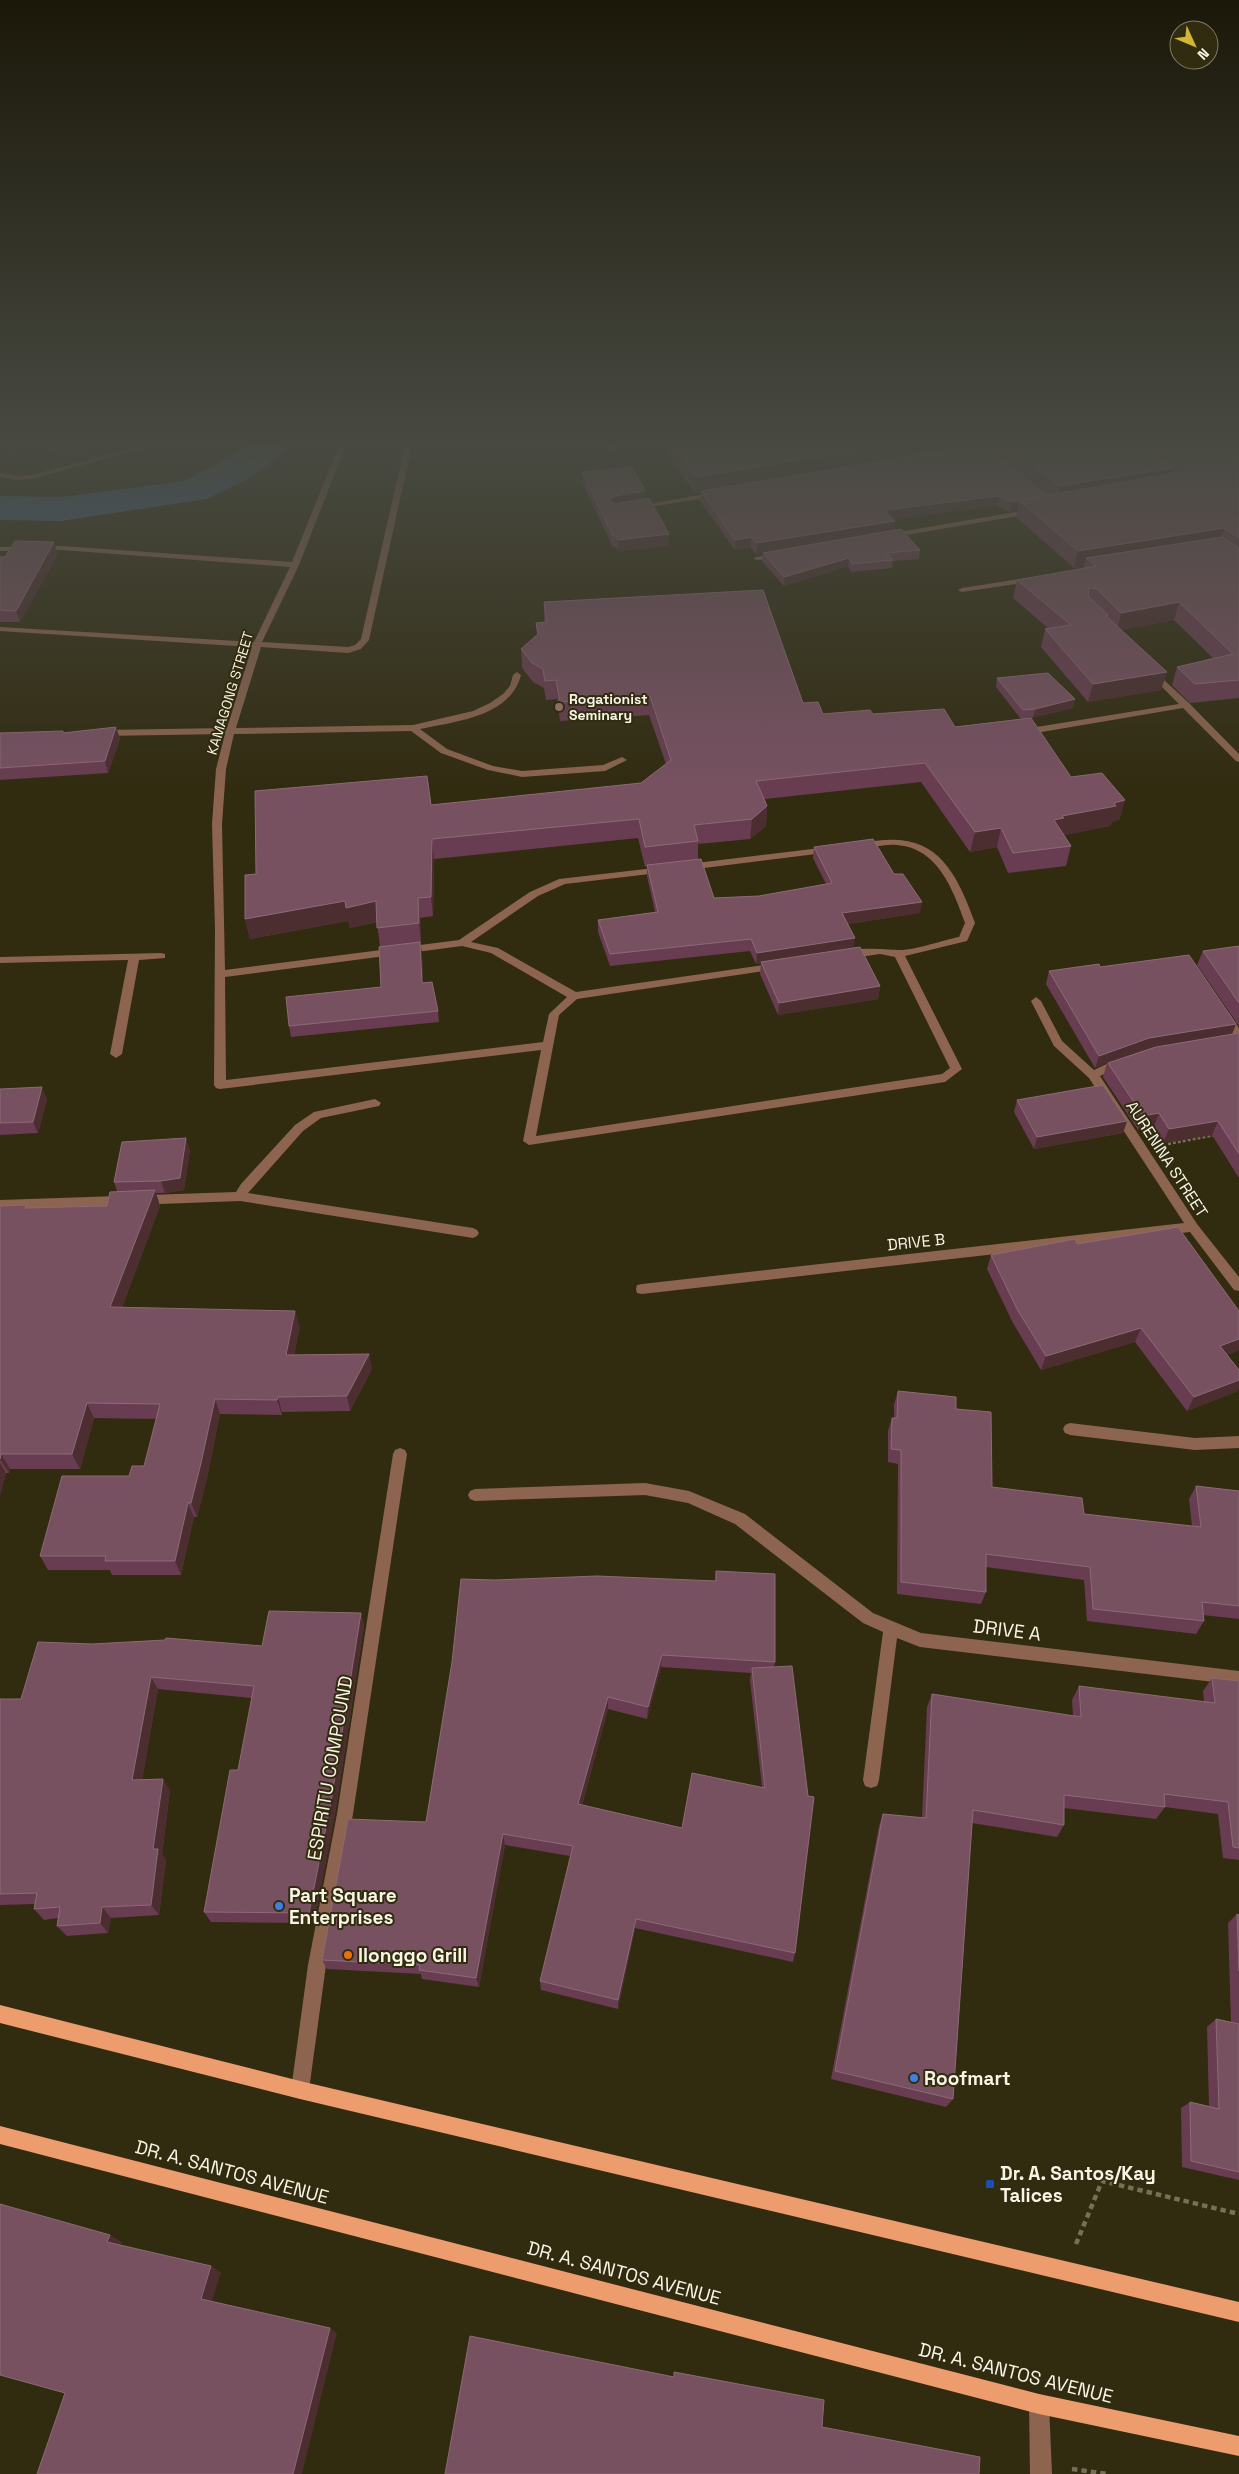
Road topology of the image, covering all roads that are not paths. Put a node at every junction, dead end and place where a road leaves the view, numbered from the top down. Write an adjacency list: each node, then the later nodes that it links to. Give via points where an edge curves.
1 (243, 560): 4 (street)
2 (296, 560): 4 (street, KAMAGONG STREET)
3 (383, 560): 8 (street, via 365,640 358,646 348,650)
4 (295, 564): 8 (street, KAMAGONG STREET)
5 (1038, 578): 6 (street)
6 (962, 590)
7 (0, 629): 8 (street)
8 (258, 644): 13 (street, KAMAGONG STREET)
9 (1144, 664): 11 (street)
10 (517, 675): 12 (street, via 514,686 493,705 476,713)
11 (1186, 705): 15 (street); 16 (street)
12 (413, 728): 13 (street); 17 (street, via 444,751 491,768 522,774 605,768)
13 (231, 730): 14 (street); 25 (street, KAMAGONG STREET, via 222,769 217,824)
14 (94, 733)
15 (1015, 733)
16 (1239, 759)
17 (622, 760)
18 (462, 943): 19 (street, via 534,894 563,881 899,842 928,850 947,871 970,923 963,939); 25 (street); 26 (street, via 494,950)
19 (899, 954): 22 (street, via 880,950); 30 (street, via 956,1069 945,1078 529,1141)
20 (161, 956): 21 (street)
21 (134, 957): 23 (street); 31 (street)
22 (831, 958)
23 (0, 960)
24 (791, 964): 26 (street)
25 (219, 974): 30 (street, KAMAGONG STREET, via 220,1085)
26 (574, 996): 30 (street, via 554,1014)
27 (1036, 1000): 33 (street, AURENINA STREET, via 1058,1043)
28 (1218, 1006): 29 (street)
29 (1236, 1040)
30 (548, 1045)
31 (116, 1054)
32 (1135, 1057): 33 (street)
33 (1093, 1075): 37 (street, AURENINA STREET)
34 (375, 1103): 35 (street, via 318,1115 305,1123 258,1172)
35 (240, 1196): 36 (street); 38 (street)
36 (0, 1205)
37 (1193, 1227): 39 (street, AURENINA STREET); 40 (street, DRIVE B)
38 (473, 1233)
39 (1239, 1286)
40 (642, 1289)
41 (1070, 1429): 42 (street, via 1166,1441)
42 (1239, 1442)
43 (400, 1454): 49 (street, ESPIRITU COMPOUND, via 345,1814 317,1965)
44 (475, 1495): 45 (street, DRIVE A, via 645,1489 689,1497 740,1519 868,1618)
45 (891, 1628): 46 (street, DRIVE A, via 920,1640); 47 (street)
46 (1239, 1678)
47 (871, 1780)
48 (0, 2014): 49 (main road)
49 (300, 2090): 51 (main road)
50 (0, 2135): 52 (main road, DR. A. SANTOS AVENUE)
51 (1239, 2312)
52 (1040, 2404): 53 (main road, DR. A. SANTOS AVENUE); 54 (street)
53 (1239, 2446)
54 (1041, 2474)

